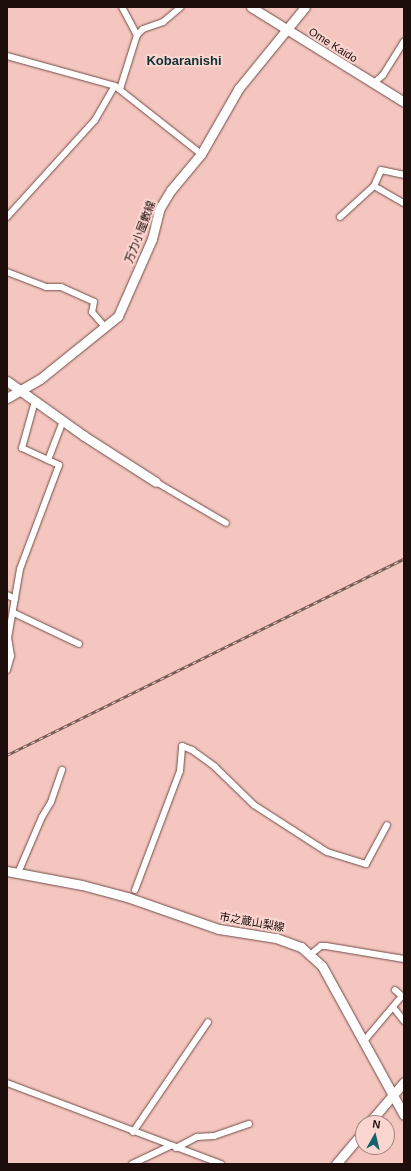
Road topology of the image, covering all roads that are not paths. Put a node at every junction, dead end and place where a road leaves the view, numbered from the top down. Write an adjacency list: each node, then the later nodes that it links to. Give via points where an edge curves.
1 (122, 7): 6 (street)
2 (181, 7): 6 (street, via 163,22 143,29)
3 (251, 7): 5 (main road, Ome Kaido)
4 (305, 7): 5 (main road, 万力小屋敷線)
5 (286, 30): 10 (main road, Ome Kaido); 13 (main road, 万力小屋敷線, via 239,88)
6 (137, 35): 11 (street)
7 (404, 41): 8 (street)
8 (402, 49): 10 (street)
9 (7, 56): 11 (street)
10 (373, 84): 12 (main road, Ome Kaido)
11 (117, 88): 13 (street); 17 (street, via 96,120)
12 (404, 102)
13 (201, 154): 20 (main road, 万力小屋敷線, via 171,190 160,208 152,239 121,310)
14 (404, 175): 15 (street, via 381,170)
15 (374, 186): 16 (street); 18 (street)
16 (404, 203)
17 (7, 217)
18 (340, 217)
19 (7, 272): 20 (street, via 46,287 61,287 94,302 92,312)
20 (106, 328): 22 (main road, 万力小屋敷線, via 40,379)
21 (7, 381): 22 (main road)
22 (20, 390): 23 (main road, 万力小屋敷線); 24 (main road)
23 (7, 398)
24 (35, 401): 25 (main road); 26 (street, via 22,448)
25 (63, 421): 26 (street); 27 (main road)
26 (48, 460): 30 (street, via 59,465 28,544)
27 (156, 482): 28 (street)
28 (226, 523)
29 (7, 595): 30 (street)
30 (15, 598): 31 (street)
31 (14, 612): 32 (street); 33 (street, via 8,638 11,656)
32 (79, 644)
33 (7, 670)
34 (62, 770): 37 (street, via 51,802)
35 (387, 825): 38 (street, via 366,864 328,852 254,805 215,767 182,746 180,771)
36 (7, 871): 37 (main road, 市之蔵山梨線)
37 (18, 873): 39 (main road, 市之蔵山梨線, via 82,885 127,897 219,929 287,941)
38 (135, 890)
39 (311, 954): 40 (street, via 321,946 326,946); 46 (main road, 市之蔵山梨線, via 322,966)
40 (404, 959)
41 (395, 990): 42 (street)
42 (403, 996): 43 (street)
43 (394, 1007): 44 (street); 46 (street)
44 (404, 1020)
45 (208, 1022): 53 (street)
46 (364, 1041): 49 (main road, 市之蔵山梨線)
47 (404, 1082): 49 (main road)
48 (7, 1083): 53 (street)
49 (392, 1094): 50 (main road); 51 (main road, 市之蔵山梨線)
50 (375, 1115)
51 (404, 1115)
52 (249, 1124): 55 (street, via 214,1136 197,1137)
53 (133, 1132): 55 (street)
54 (355, 1141): 58 (main road)
55 (173, 1147): 56 (street); 57 (street)
56 (132, 1164)
57 (221, 1164)
58 (336, 1164)

